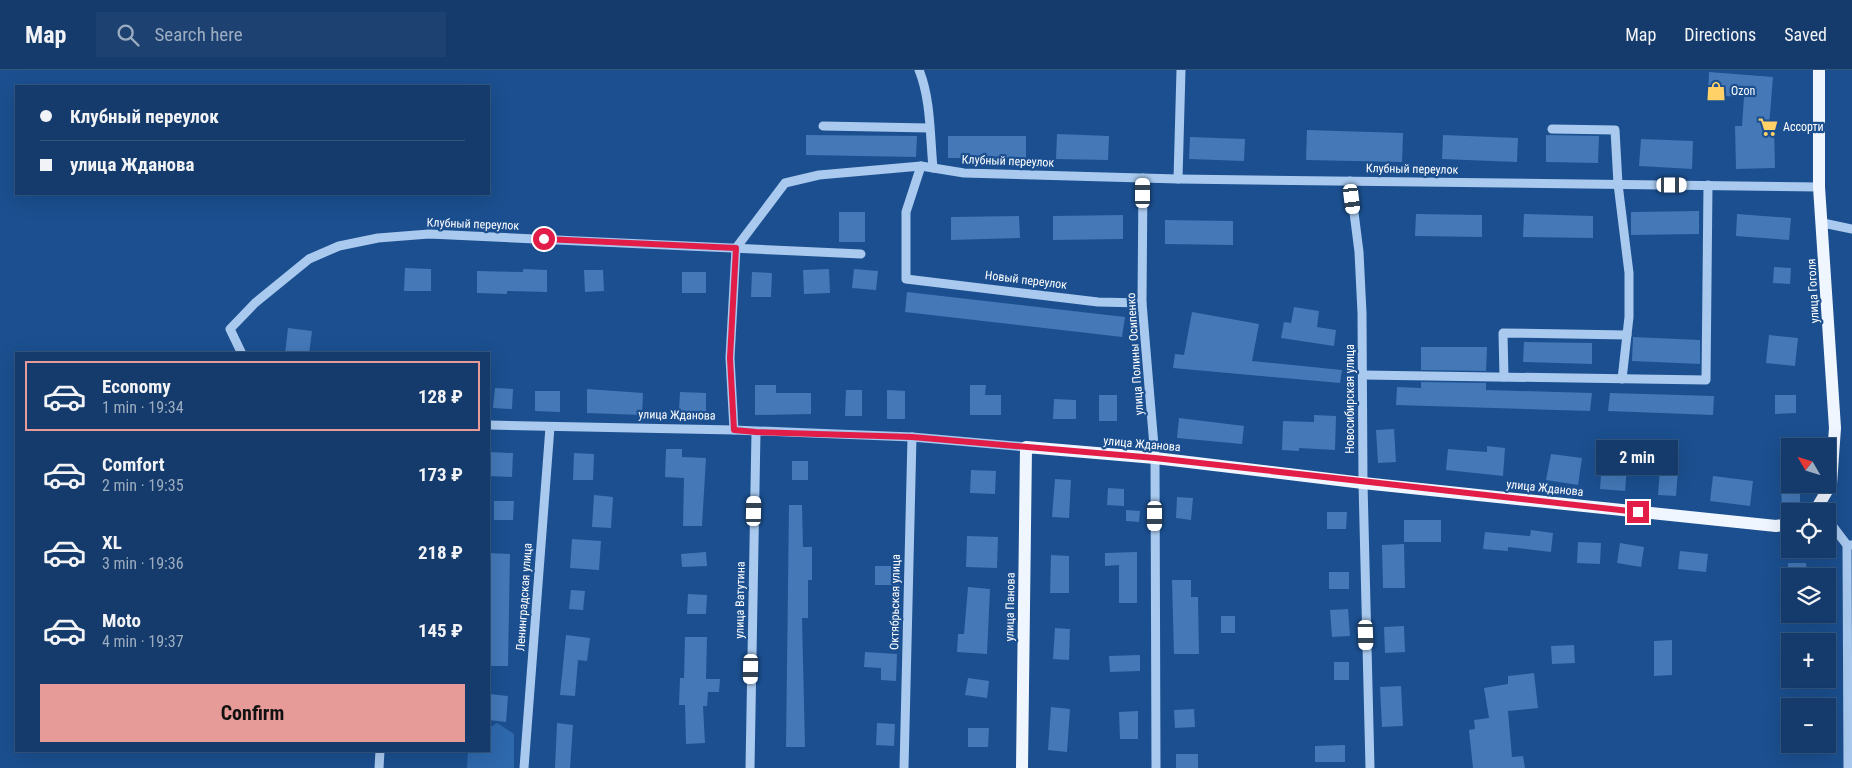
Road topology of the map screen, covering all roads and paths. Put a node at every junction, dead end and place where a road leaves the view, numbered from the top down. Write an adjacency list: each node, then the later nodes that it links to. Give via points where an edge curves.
1 (919, 70): 5 (street)
2 (1181, 70): 10 (street)
3 (1819, 70): 14 (main road, улица Гоголя)
4 (823, 126): 5 (street)
5 (930, 128): 8 (street)
6 (1552, 129): 12 (street, via 1615,130)
7 (921, 166): 8 (street, Клубный переулок); 17 (street, Клубный переулок, via 819,175 785,183); 19 (street, Новый переулок, via 906,212 906,279 1098,302)
8 (933, 168): 9 (street, Клубный переулок, via 964,173)
9 (1143, 178): 10 (street, Клубный переулок); 19 (street, улица Полины Осипенко)
10 (1178, 179): 11 (street, Клубный переулок)
11 (1350, 181): 12 (street, Клубный переулок); 22 (street, Новосибирская улица, via 1359,252)
12 (1618, 184): 13 (street, Клубный переулок); 20 (street, via 1629,273)
13 (1708, 185): 14 (street, Клубный переулок); 24 (street, via 1706,380)
14 (1819, 187): 15 (main road, улица Гоголя)
15 (1822, 223): 16 (street); 33 (main road, улица Гоголя, via 1835,428 1831,484)
16 (1852, 229)
17 (736, 248): 18 (street); 21 (street, Клубный переулок, via 429,234 378,238 339,246 309,259 254,303 230,329); 27 (street, via 730,358)
18 (861, 254)
19 (1142, 303): 31 (street, улица Полины Осипенко)
20 (1627, 335): 23 (street, via 1503,333); 24 (street)
21 (241, 352)
22 (1363, 375): 23 (street); 32 (street, Новосибирская улица)
23 (1504, 377): 24 (street)
24 (1622, 379)
25 (490, 426): 26 (street, улица Жданова)
26 (550, 427): 27 (street, улица Жданова); 39 (street, Ленинградская улица)
27 (734, 430): 28 (street, улица Жданова)
28 (756, 432): 29 (street, улица Жданова); 40 (street, улица Ватутина)
29 (912, 437): 30 (street, улица Жданова); 41 (street, Октябрьская улица)
30 (1026, 447): 31 (main road, улица Жданова); 42 (main road, улица Панова)
31 (1155, 458): 32 (main road, улица Жданова); 43 (street, улица Полины Осипенко)
32 (1362, 483): 34 (main road, улица Жданова); 44 (street, Новосибирская улица)
33 (1822, 503)
34 (1781, 525)
35 (1836, 530): 36 (street)
36 (1849, 545): 45 (street)
37 (380, 752): 38 (street)
38 (379, 768)
39 (524, 768)
40 (750, 768)
41 (904, 768)
42 (1022, 768)
43 (1156, 768)
44 (1370, 768)
45 (1848, 768)

